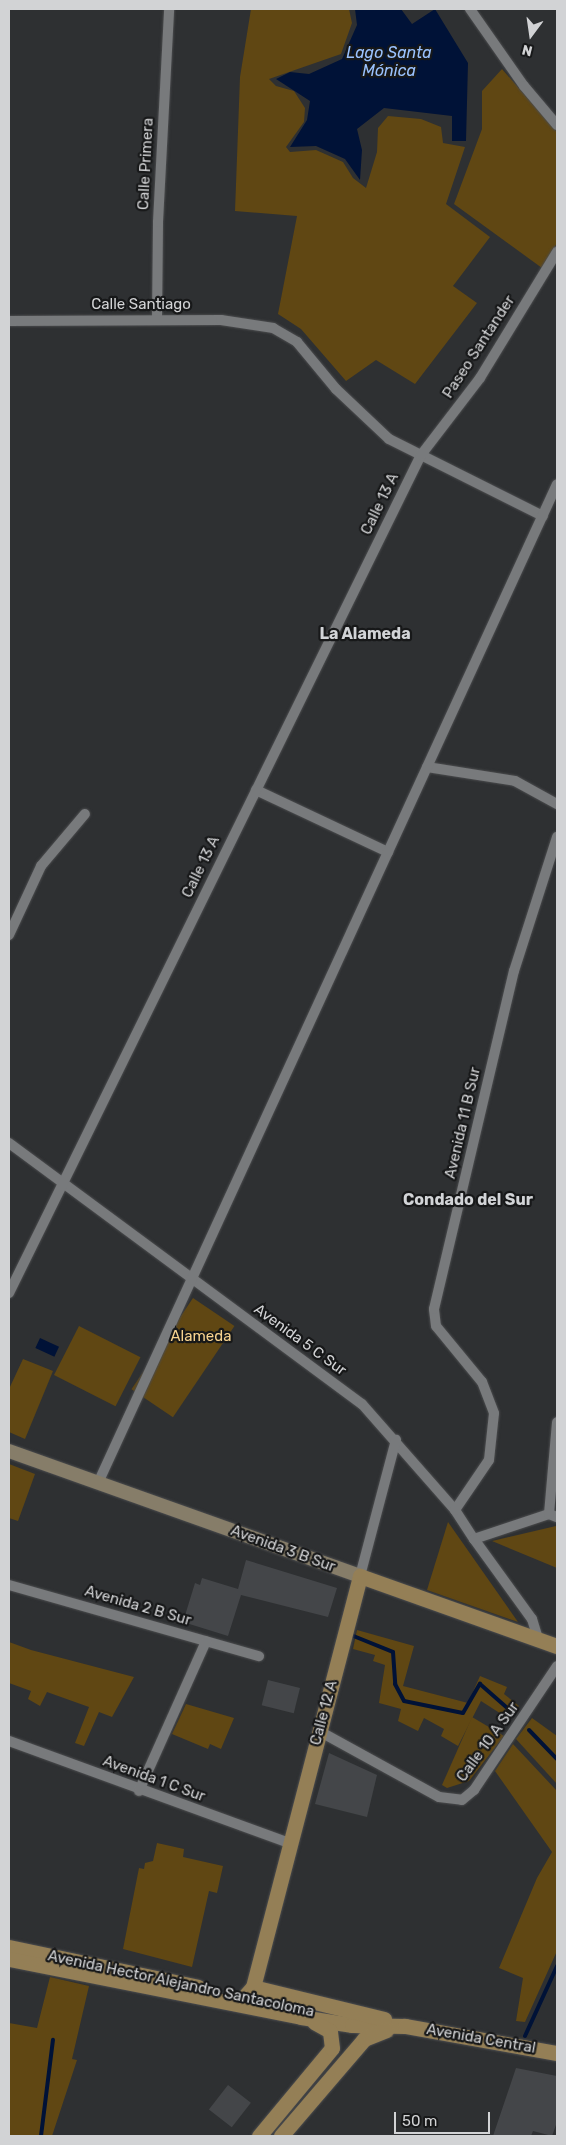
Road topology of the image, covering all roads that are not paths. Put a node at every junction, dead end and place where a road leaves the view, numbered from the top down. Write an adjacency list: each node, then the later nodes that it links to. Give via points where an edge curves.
1 (170, 9): 5 (street, Calle Primera, via 158,222)
2 (470, 9): 3 (street, via 524,86)
3 (557, 125)
4 (557, 252): 7 (street, Paseo Santander, via 480,378)
5 (158, 320): 6 (street, Calle Santiago); 7 (street, Calle Santiago, via 221,320 273,328 297,342 336,389 389,439)
6 (9, 321)
7 (421, 455): 9 (street); 11 (street, Calle 13 A)
8 (557, 484): 9 (street)
9 (543, 516): 10 (street)
10 (427, 767): 12 (street, via 515,781); 15 (street)
11 (256, 790): 15 (street); 18 (street, Calle 13 A)
12 (557, 804)
13 (85, 814): 16 (street, via 41,866)
14 (557, 838): 25 (street, Avenida 11 B Sur, via 514,971 434,1309 436,1326 482,1382 494,1413 489,1460 477,1483)
15 (388, 852): 19 (street)
16 (9, 935)
17 (9, 1143): 18 (street, Avenida 5 C Sur)
18 (62, 1185): 19 (street, Avenida 5 C Sur); 20 (street, Calle 13 A)
19 (191, 1279): 22 (street, Avenida 5 C Sur, via 362,1404); 24 (street)
20 (9, 1293)
21 (557, 1422): 26 (street)
22 (396, 1440): 25 (street, Avenida 5 C Sur); 28 (street, Calle 12 A)
23 (9, 1451): 24 (street, Avenida 3 B Sur)
24 (98, 1483): 28 (street, Avenida 3 B Sur)
25 (455, 1510): 27 (street, Avenida 5 C Sur)
26 (553, 1516): 27 (street)
27 (474, 1538): 32 (street, Avenida 5 C Sur, via 532,1619)
28 (360, 1576): 30 (main road, Avenida 3 B Sur); 31 (main road, Calle 12 A)
29 (9, 1585): 33 (street, Avenida 2 B Sur)
30 (385, 1586): 31 (main road, via 368,1589); 32 (main road, Avenida 3 B Sur)
31 (354, 1600): 38 (main road, Calle 12 A)
32 (538, 1639): 34 (main road, Avenida 3 B Sur)
33 (206, 1641): 35 (street, Avenida 2 B Sur); 40 (street)
34 (557, 1646)
35 (259, 1656)
36 (557, 1666): 37 (street, Calle 10 A Sur)
37 (555, 1679): 38 (street, Calle 10 A Sur, via 474,1790 462,1800 439,1797)
38 (319, 1732): 41 (main road, Calle 12 A)
39 (9, 1741): 40 (street, Avenida 1 C Sur)
40 (139, 1791): 41 (street, Avenida 1 C Sur)
41 (290, 1843): 44 (main road, Calle 12 A)
42 (9, 1947): 44 (main road, Avenida Hector Alejandro Santacoloma)
43 (9, 1959): 45 (main road, Avenida Hector Alejandro Santacoloma)
44 (249, 1992): 46 (main road, Avenida Hector Alejandro Santacoloma); 47 (main road)
45 (301, 2017): 46 (main road, Avenida Hector Alejandro Santacoloma); 50 (main road, via 328,2029 333,2040 332,2048)
46 (352, 2025): 47 (main road, Avenida Hector Alejandro Santacoloma); 49 (main road)
47 (405, 2026): 48 (main road, Avenida Central); 49 (main road, via 370,2035)
48 (557, 2052)
49 (350, 2057): 51 (main road)
50 (259, 2136)
51 (280, 2136)

